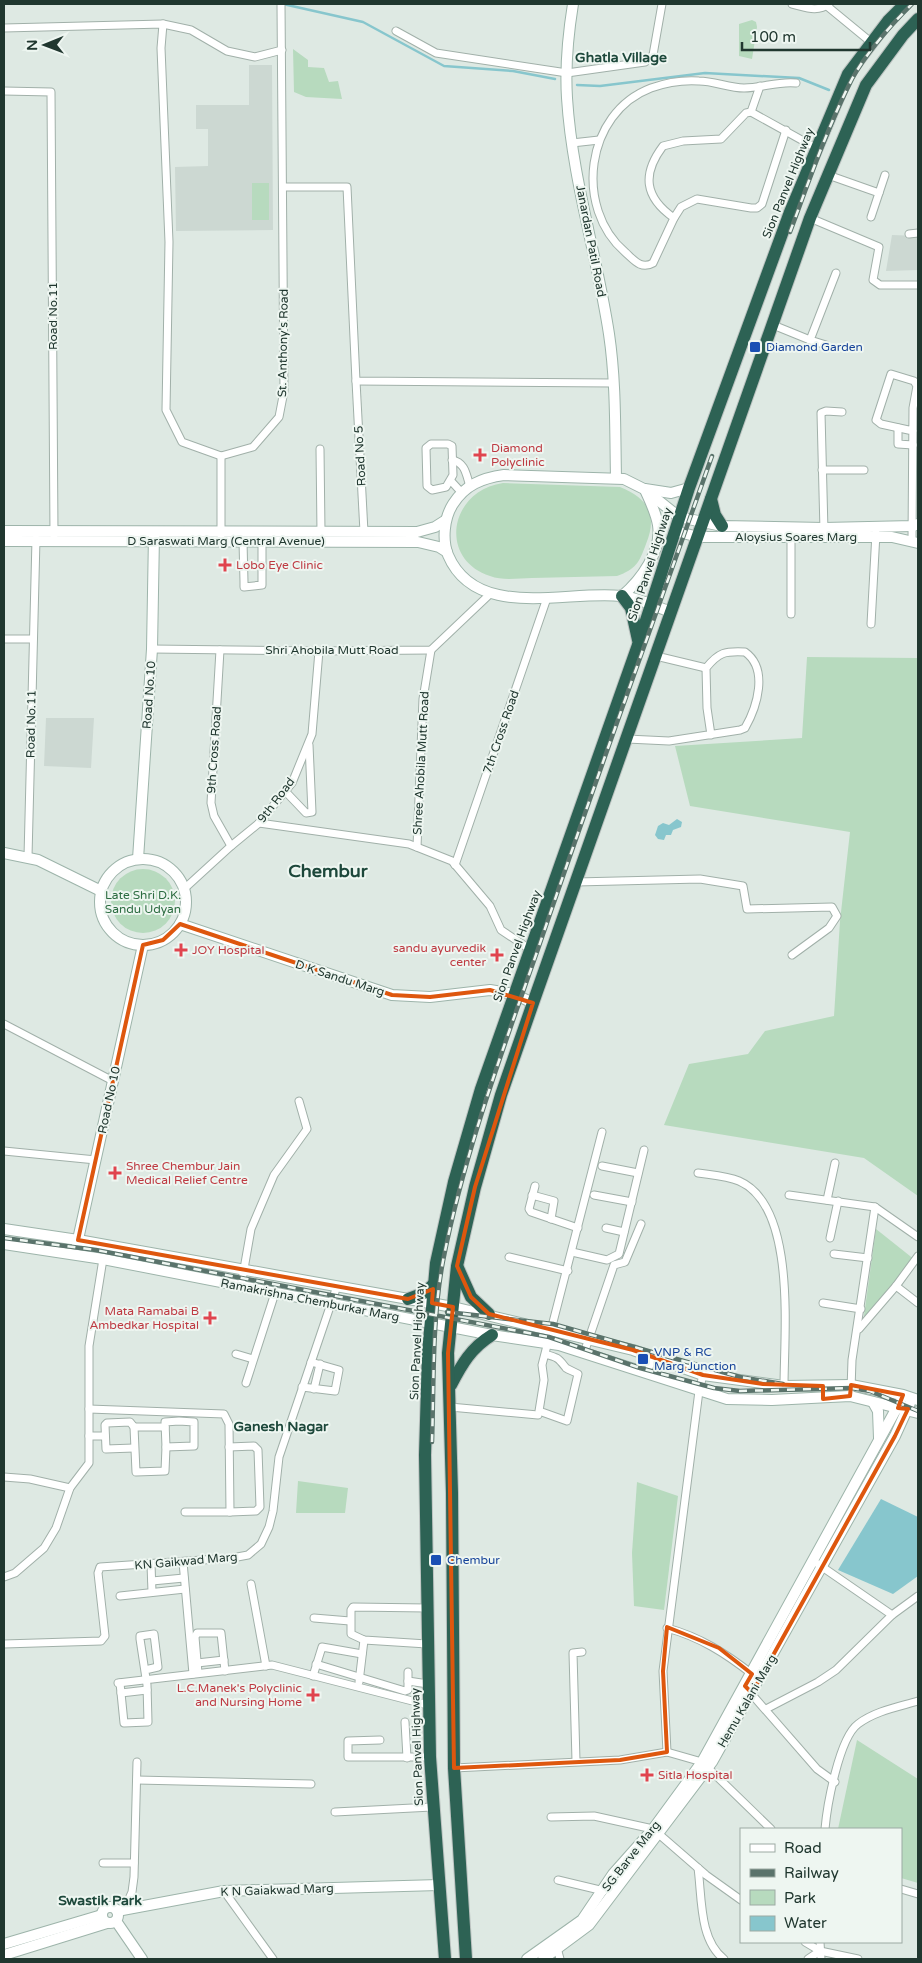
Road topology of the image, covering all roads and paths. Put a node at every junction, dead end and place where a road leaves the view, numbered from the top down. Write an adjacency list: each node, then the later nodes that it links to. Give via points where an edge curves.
1 (281, 4): 12 (street, St. Anthony's Road)
2 (573, 4): 13 (main road, Janardan Patil Road)
3 (662, 4): 13 (street, via 653,55 645,62)
4 (792, 4): 6 (street, via 814,9)
5 (905, 4): 11 (highway, Sion Panvel Highway)
6 (828, 5): 11 (street)
7 (918, 20): 22 (highway, via 866,85)
8 (163, 24): 9 (street); 12 (street, via 191,30 227,51 255,57); 43 (street, via 161,48 169,242 166,410 182,442)
9 (4, 28)
10 (396, 31): 13 (street, via 436,53)
11 (872, 43): 21 (highway, Sion Panvel Highway, via 848,74)
12 (282, 50): 24 (street, St. Anthony's Road)
13 (566, 74): 20 (main road, Janardan Patil Road)
14 (796, 83): 15 (street)
15 (760, 86): 17 (street); 19 (street, via 741,88 700,80 650,88 618,112)
16 (4, 91): 67 (street, Road No.11, via 51,92)
17 (751, 112): 18 (street); 27 (street, via 746,113 721,139 663,146 649,173 652,196)
18 (786, 130): 21 (street); 27 (street, via 762,204 751,208 697,199 681,207)
19 (599, 140): 20 (street); 27 (street, via 592,175 596,204 613,242 641,266 648,266 653,264)
20 (572, 143): 37 (main road, Janardan Patil Road, via 610,335)
21 (816, 148): 49 (highway, Sion Panvel Highway)
22 (828, 175): 25 (street); 28 (highway)
23 (885, 175): 25 (street)
24 (283, 188): 36 (street, Road No 5, via 348,187); 43 (street, St. Anthony's Road, via 284,391 279,417 253,447)
25 (879, 193): 26 (street)
26 (871, 217)
27 (674, 218)
28 (810, 218): 32 (street, via 879,247 873,280 880,285); 33 (highway)
29 (918, 233): 30 (street)
30 (909, 234)
31 (836, 273): 34 (street)
32 (918, 285)
33 (773, 325): 34 (street); 52 (highway)
34 (810, 340): 35 (street)
35 (826, 345)
36 (356, 381): 37 (street); 61 (street, Road No 5)
37 (613, 383): 47 (main road, Janardan Patil Road)
38 (842, 412): 45 (street, via 826,410 821,413)
39 (898, 428): 40 (street); 40 (street, via 881,424 876,418 890,377 894,374 917,383); 41 (street, via 898,444)
40 (913, 430): 41 (street)
41 (913, 444): 56 (street)
42 (320, 449): 60 (street)
43 (221, 456): 69 (street)
44 (452, 460): 48 (street); 48 (street, via 450,445 427,446 427,488 442,488); 51 (street, via 464,466)
45 (822, 470): 46 (street); 65 (street)
46 (864, 470)
47 (616, 478): 50 (main road); 51 (main road, via 504,474 489,477)
48 (451, 481): 51 (street)
49 (689, 488): 50 (main road, via 671,493); 53 (highway, Sion Panvel Highway)
50 (644, 489): 53 (main road); 77 (main road, via 658,527 656,544 636,584)
51 (466, 490): 54 (main road, via 452,506)
52 (711, 499): 55 (highway); 57 (highway)
53 (679, 517): 55 (main road, Aloysius Soares Marg); 62 (highway, Sion Panvel Highway)
54 (446, 520): 61 (main road, D Saraswati Marg (Central Avenue), via 417,532); 75 (main road)
55 (702, 522): 57 (main road, Aloysius Soares Marg); 70 (highway)
56 (915, 525): 59 (main road, Aloysius Soares Marg); 74 (street)
57 (722, 526): 63 (main road, Aloysius Soares Marg)
58 (4, 531): 66 (main road, D Saraswati Marg (Central Avenue))
59 (876, 531): 65 (main road, Aloysius Soares Marg); 74 (main road, Aloysius Soares Marg); 82 (street)
60 (321, 532): 61 (main road, D Saraswati Marg (Central Avenue)); 69 (main road, D Saraswati Marg (Central Avenue))
61 (364, 532)
62 (674, 532): 70 (main road, Aloysius Soares Marg); 79 (highway, Sion Panvel Highway)
63 (737, 532): 64 (main road, Aloysius Soares Marg); 70 (main road, Aloysius Soares Marg)
64 (791, 532): 65 (main road, Aloysius Soares Marg); 81 (street)
65 (824, 532)
66 (36, 536): 67 (main road, D Saraswati Marg (Central Avenue)); 71 (main road, D Saraswati Marg (Central Avenue)); 84 (street, Road No.11)
67 (54, 536): 68 (main road, D Saraswati Marg (Central Avenue))
68 (154, 536): 69 (main road, D Saraswati Marg (Central Avenue)); 86 (main road, Road No.10)
69 (221, 536): 72 (main road, D Saraswati Marg (Central Avenue))
70 (699, 537): 80 (highway)
71 (4, 541)
72 (243, 541): 73 (main road, D Saraswati Marg (Central Avenue)); 73 (street, via 244,586 254,587 261,587 263,583)
73 (262, 541): 75 (main road, D Saraswati Marg (Central Avenue), via 418,542)
74 (915, 542)
75 (447, 552): 76 (main road, via 463,579)
76 (490, 594): 78 (main road); 88 (street)
77 (622, 596): 78 (main road); 79 (main road); 85 (highway, via 636,621)
78 (548, 598): 102 (street, 7th Cross Road)
79 (651, 606): 80 (main road); 85 (highway, Sion Panvel Highway)
80 (671, 612): 90 (highway)
81 (791, 614)
82 (871, 624)
83 (4, 639): 84 (street)
84 (33, 639): 100 (street, Road No.11)
85 (638, 645): 108 (highway, Sion Panvel Highway)
86 (152, 649): 87 (street, Shri Ahobila Mutt Road); 101 (main road, Road No.10)
87 (220, 650): 89 (street, Shri Ahobila Mutt Road); 97 (street, 9th Cross Road, via 211,804)
88 (432, 650): 89 (street, Shri Ahobila Mutt Road); 98 (street, Shree Ahobila Mutt Road, via 423,699)
89 (319, 651): 94 (street, 9th Road, via 312,734)
90 (656, 656): 91 (street); 93 (highway)
91 (706, 668): 92 (street); 92 (street, via 716,656 728,651 745,652 756,664 759,679 745,728)
92 (711, 735): 93 (street, via 669,741)
93 (627, 739): 103 (highway)
94 (308, 742): 95 (street, 9th Road); 95 (street, via 312,812 306,813)
95 (285, 792): 96 (street, 9th Road)
96 (260, 823): 97 (street, 9th Road); 98 (street)
97 (231, 846): 104 (street, 9th Road)
98 (417, 847): 102 (street)
99 (4, 855): 100 (main road)
100 (28, 858): 105 (main road)
101 (138, 859): 104 (main road, via 166,866); 105 (main road, via 115,869)
102 (456, 865): 108 (street, via 490,906 501,930)
103 (576, 882): 109 (street, via 700,879 743,886 747,909 832,907 837,916 829,928); 111 (highway)
104 (184, 889): 106 (main road, via 185,907)
105 (101, 891): 107 (main road, via 101,910 109,928 130,943)
106 (180, 924): 107 (main road, via 163,940); 110 (main road, D K Sandu Marg, via 392,995 430,997 490,990)
107 (143, 945): 113 (main road, Road No 10)
108 (530, 950): 110 (highway, Sion Panvel Highway)
109 (792, 955)
110 (514, 994): 111 (main road, D K Sandu Marg); 153 (highway, Sion Panvel Highway, via 481,1089 454,1182)
111 (533, 1003): 149 (highway, via 485,1150)
112 (4, 1024): 113 (street)
113 (113, 1081): 118 (main road, Road No 10)
114 (299, 1101): 150 (street, via 307,1128 274,1175 251,1229)
115 (602, 1132): 133 (street)
116 (644, 1150): 122 (street)
117 (4, 1151): 118 (street)
118 (96, 1160): 139 (main road, Road No 10)
119 (835, 1163): 127 (street)
120 (602, 1166): 122 (street)
121 (698, 1172): 185 (street, via 740,1181 761,1199 772,1217 782,1256)
122 (638, 1173): 128 (street)
123 (535, 1186): 125 (street)
124 (789, 1194): 127 (street)
125 (532, 1195): 131 (street, via 531,1212); 131 (street, via 554,1201)
126 (594, 1195): 128 (street)
127 (827, 1200): 129 (street)
128 (632, 1202): 136 (street)
129 (838, 1202): 130 (street); 138 (street)
130 (875, 1207): 137 (street); 147 (street)
131 (551, 1218): 133 (street)
132 (641, 1224): 171 (street, via 625,1262 614,1265)
133 (578, 1228): 141 (street)
134 (606, 1228): 136 (street)
135 (4, 1230): 139 (main road, Ramakrishna Chemburkar Marg)
136 (624, 1232): 141 (street, via 619,1254 613,1259)
137 (918, 1237)
138 (830, 1238)
139 (78, 1240): 142 (main road, Road No 10); 144 (main road, Ramakrishna Chemburkar Marg)
140 (4, 1244): 142 (main road, Ramakrishna Chemburkar Marg)
141 (572, 1252): 151 (street)
142 (75, 1254): 148 (main road, Ramakrishna Chemburkar Marg)
143 (834, 1254): 147 (street)
144 (168, 1256): 150 (main road, Ramakrishna Chemburkar Marg); 152 (main road)
145 (918, 1256): 156 (street)
146 (509, 1257): 151 (street)
147 (868, 1258): 164 (street)
148 (103, 1259): 152 (main road, Ramakrishna Chemburkar Marg); 198 (street, via 89,1346)
149 (457, 1266): 163 (highway); 165 (highway, via 471,1297)
150 (244, 1269): 154 (street); 155 (main road, Ramakrishna Chemburkar Marg)
151 (568, 1271): 168 (street)
152 (165, 1272): 154 (main road, Ramakrishna Chemburkar Marg)
153 (434, 1284): 158 (highway, via 424,1293); 159 (highway, Sion Panvel Highway)
154 (241, 1286): 157 (main road, Ramakrishna Chemburkar Marg)
155 (337, 1286): 158 (main road, Ramakrishna Chemburkar Marg); 162 (street, KN Gaikwad Marg)
156 (896, 1286): 161 (street); 169 (street)
157 (275, 1293): 162 (main road, Ramakrishna Chemburkar Marg); 177 (street)
158 (408, 1298): 159 (main road, Ramakrishna Chemburkar Marg)
159 (432, 1303): 163 (main road, Ramakrishna Chemburkar Marg); 166 (highway, Sion Panvel Highway)
160 (823, 1303): 164 (street)
161 (918, 1303)
162 (332, 1304): 166 (main road, Ramakrishna Chemburkar Marg); 178 (street, KN Gaikwad Marg)
163 (453, 1306): 165 (main road, Ramakrishna Chemburkar Marg); 167 (highway)
164 (861, 1308): 169 (street)
165 (489, 1314): 168 (main road, Ramakrishna Chemburkar Marg)
166 (430, 1323): 167 (main road, Ramakrishna Chemburkar Marg); 229 (highway, Sion Panvel Highway, via 425,1456)
167 (451, 1327): 170 (main road, Ramakrishna Chemburkar Marg); 188 (highway)
168 (552, 1329): 171 (main road, Ramakrishna Chemburkar Marg); 172 (street)
169 (858, 1329): 184 (street)
170 (492, 1335): 172 (main road, Ramakrishna Chemburkar Marg); 188 (highway, via 478,1344 464,1360)
171 (588, 1339): 173 (street); 176 (main road, Ramakrishna Chemburkar Marg)
172 (549, 1343): 173 (main road, Ramakrishna Chemburkar Marg); 175 (street)
173 (584, 1353): 180 (main road, Ramakrishna Chemburkar Marg)
174 (236, 1354): 177 (street)
175 (546, 1354): 175 (street, via 539,1411 567,1421 578,1374 558,1358)
176 (653, 1357): 180 (street); 181 (main road, Ramakrishna Chemburkar Marg)
177 (253, 1359): 182 (street)
178 (311, 1362): 179 (street); 187 (street, KN Gaikwad Marg)
179 (320, 1364): 189 (street); 189 (street, via 339,1370 336,1391)
180 (647, 1373): 190 (main road, Ramakrishna Chemburkar Marg)
181 (703, 1375): 183 (main road, Ramakrishna Chemburkar Marg); 190 (street)
182 (246, 1383)
183 (763, 1384): 185 (main road, Ramakrishna Chemburkar Marg); 194 (main road)
184 (851, 1385): 186 (main road, Ramakrishna Chemburkar Marg); 191 (street); 192 (main road, Ramakrishna Chemburkar Marg)
185 (784, 1386): 186 (main road, Ramakrishna Chemburkar Marg)
186 (823, 1386): 193 (street)
187 (302, 1387): 189 (street); 218 (street, KN Gaikwad Marg, via 279,1457 274,1511 261,1544 248,1554)
188 (449, 1388): 196 (highway)
189 (314, 1389)
190 (699, 1391): 194 (main road, Ramakrishna Chemburkar Marg, via 727,1399); 233 (street)
191 (850, 1396): 193 (main road, Ramakrishna Chemburkar Marg); 195 (main road, Ramakrishna Chemburkar Marg)
192 (911, 1398): 197 (main road)
193 (823, 1399): 194 (main road, Ramakrishna Chemburkar Marg)
194 (763, 1400)
195 (873, 1402): 197 (main road, Ramakrishna Chemburkar Marg); 210 (main road, via 880,1424)
196 (450, 1406): 203 (street); 268 (highway)
197 (903, 1408): 202 (main road, Ramakrishna Chemburkar Marg); 210 (main road); 220 (main road, Hemu Kalani Marg)
198 (89, 1409): 199 (street); 208 (street)
199 (116, 1410): 200 (street); 205 (street)
200 (164, 1412): 201 (street); 206 (street)
201 (180, 1412): 204 (street); 212 (street, via 224,1414 229,1424)
202 (918, 1413)
203 (538, 1415)
204 (179, 1421): 206 (street); 211 (street, via 194,1422 195,1445)
205 (116, 1423): 207 (street, via 132,1422); 209 (street, via 105,1423)
206 (165, 1424): 207 (street); 211 (street)
207 (134, 1427): 213 (street)
208 (89, 1436): 209 (street); 215 (street, via 89,1462)
209 (105, 1436): 213 (street, via 106,1449)
210 (879, 1442): 220 (main road)
211 (166, 1447): 213 (street, via 166,1469 163,1472 136,1472)
212 (229, 1447): 217 (street); 217 (street, via 254,1446 258,1450 260,1507 256,1511)
213 (134, 1448)
214 (4, 1477): 215 (street)
215 (70, 1488): 221 (street, via 56,1528 44,1548 15,1573)
216 (185, 1512): 217 (street)
217 (230, 1512)
218 (183, 1562): 219 (street, KN Gaikwad Marg); 222 (street)
219 (151, 1564): 223 (street); 235 (street, KN Gaikwad Marg, via 100,1567 105,1636 101,1641)
220 (817, 1564): 230 (street); 247 (main road); 255 (main road, Hemu Kalani Marg)
221 (4, 1577)
222 (184, 1578): 223 (street); 225 (street)
223 (152, 1581): 226 (street)
224 (251, 1584): 242 (street)
225 (185, 1589): 226 (street); 246 (street)
226 (152, 1592): 227 (street)
227 (120, 1596)
228 (918, 1596): 230 (street)
229 (427, 1608): 232 (street, via 353,1607); 236 (highway, Sion Panvel Highway)
230 (892, 1615): 259 (street, via 836,1670)
231 (314, 1618): 232 (street)
232 (350, 1621): 234 (street, via 351,1634)
233 (667, 1628): 247 (street, via 719,1648); 262 (street, via 663,1671)
234 (364, 1640): 236 (street); 238 (street)
235 (4, 1644)
236 (427, 1644): 252 (highway, Sion Panvel Highway)
237 (582, 1652): 265 (street, via 573,1653)
238 (362, 1654): 241 (street, via 324,1647); 249 (street)
239 (224, 1660): 240 (street); 240 (street, via 220,1632 197,1633); 244 (street)
240 (197, 1663): 246 (street)
241 (316, 1664): 248 (street); 249 (street)
242 (266, 1666): 244 (street); 248 (street)
243 (145, 1670): 243 (street, via 140,1636 154,1634 159,1666); 250 (street)
244 (225, 1671): 246 (street)
245 (408, 1672): 251 (street)
246 (195, 1674): 250 (street)
247 (752, 1674): 255 (main road)
248 (313, 1676): 253 (street)
249 (359, 1678): 251 (street, via 405,1692); 253 (street)
250 (146, 1680): 254 (street); 256 (street, via 119,1683)
251 (408, 1681): 252 (street)
252 (428, 1684): 258 (highway, Sion Panvel Highway)
253 (358, 1687): 258 (street)
254 (147, 1690): 256 (street); 256 (street, via 148,1722 126,1724 122,1722)
255 (748, 1690): 259 (street); 267 (main road, Hemu Kalani Marg)
256 (120, 1692)
257 (918, 1701): 270 (street, via 880,1713 856,1725 847,1739)
258 (428, 1705): 263 (highway, Sion Panvel Highway)
259 (766, 1710): 270 (street, via 816,1769)
260 (405, 1722): 264 (street)
261 (380, 1740): 264 (street, via 348,1741 348,1757)
262 (667, 1752): 265 (street, via 620,1760); 267 (street)
263 (430, 1757): 264 (street); 272 (highway, Sion Panvel Highway)
264 (407, 1758)
265 (576, 1761): 268 (street)
266 (137, 1762): 269 (street)
267 (705, 1765): 275 (street); 277 (main road, Hemu Kalani Marg)
268 (454, 1768): 298 (highway)
269 (136, 1780): 271 (street); 279 (street)
270 (835, 1782): 276 (street)
271 (311, 1784)
272 (432, 1807): 273 (street); 284 (highway, Sion Panvel Highway)
273 (334, 1812)
274 (551, 1818): 277 (street, via 594,1816)
275 (770, 1828)
276 (825, 1828)
277 (655, 1831): 280 (street); 281 (main road, SG Barve Marg); 283 (main road, Hemu Kalani Marg)
278 (103, 1863): 279 (street)
279 (134, 1863): 290 (street, via 132,1892)
280 (698, 1868): 289 (street); 302 (street, via 705,1927 712,1947)
281 (614, 1874): 283 (street); 287 (main road, SG Barve Marg)
282 (558, 1880): 287 (street)
283 (622, 1881): 287 (main road, Hemu Kalani Marg)
284 (439, 1885): 286 (main road, K N Gaiakwad Marg); 297 (highway, Sion Panvel Highway)
285 (902, 1889): 288 (street)
286 (224, 1891): 290 (main road, K N Gaiakwad Marg); 296 (street)
287 (607, 1894): 292 (main road, Hemu Kalani Marg, via 589,1925); 299 (main road, SG Barve Marg, via 582,1920)
288 (918, 1894)
289 (740, 1899)
290 (113, 1917): 293 (main road, K N Gaiakwad Marg); 295 (main road)
291 (806, 1943): 294 (street)
292 (557, 1948): 300 (main road, Hemu Kalani Marg); 301 (street)
293 (4, 1951)
294 (820, 1955): 303 (street); 304 (street)
295 (137, 1958)
296 (272, 1959)
297 (445, 1959)
298 (466, 1959)
299 (527, 1959)
300 (542, 1959)
301 (560, 1959)
302 (724, 1959)
303 (808, 1959)
304 (858, 1959)

